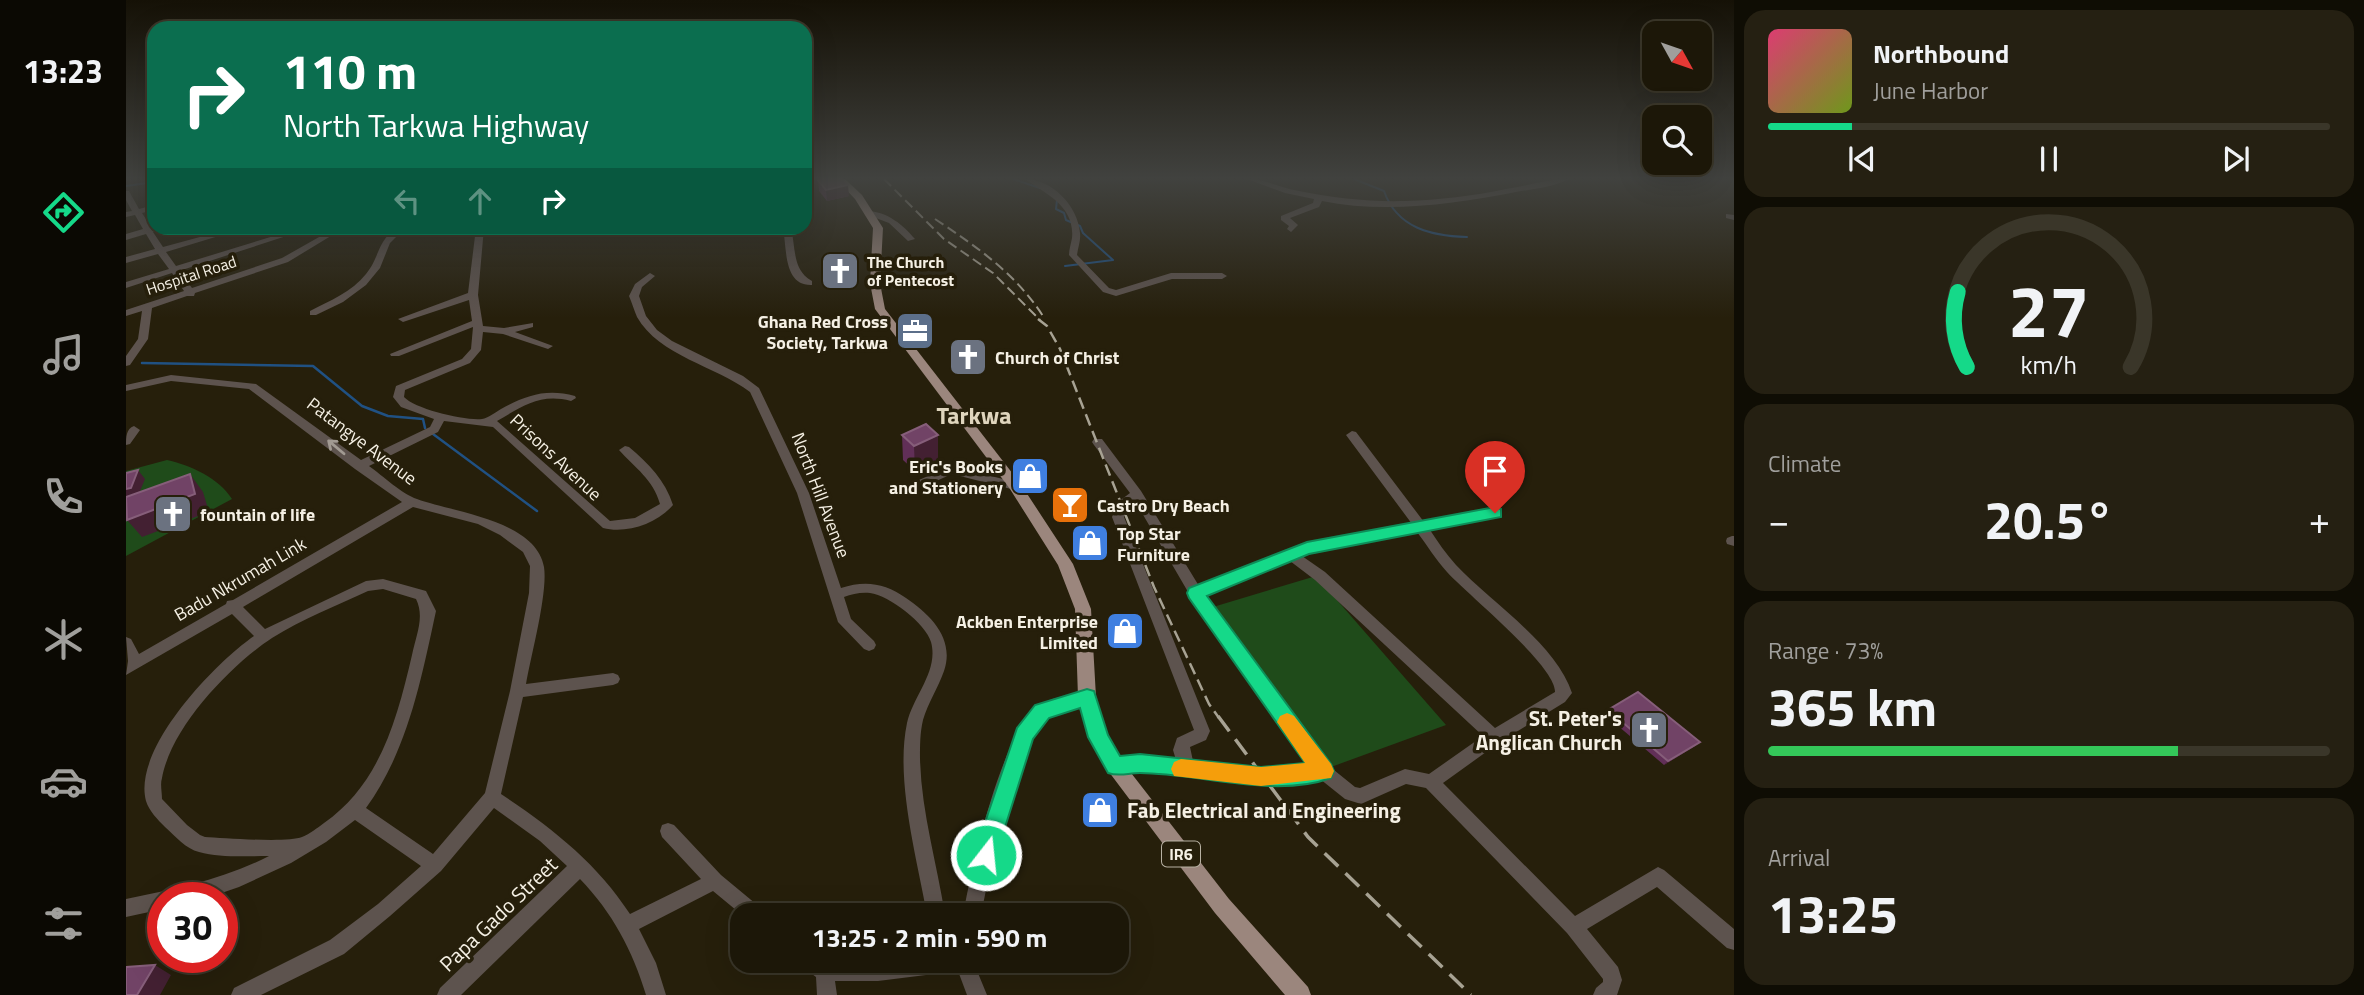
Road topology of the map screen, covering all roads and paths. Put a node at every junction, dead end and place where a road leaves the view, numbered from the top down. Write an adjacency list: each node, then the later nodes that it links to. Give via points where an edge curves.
1 (877, 225): 47 (main road, IR6, via 875,283 880,309)
2 (897, 225): 15 (street)
3 (1074, 225): 21 (street, via 1073,255 1107,290 1121,293 1171,276)
4 (1294, 225): 5 (street)
5 (1291, 229)
6 (147, 231): 14 (street)
7 (155, 235): 16 (street)
8 (215, 235): 16 (street)
9 (286, 235): 17 (street); 19 (street)
10 (329, 235): 17 (street, Hospital Road)
11 (392, 235): 28 (street, via 384,241 376,267 358,288)
12 (479, 235): 25 (street, Prisons Avenue)
13 (788, 235): 22 (street, via 792,269)
14 (126, 237)
15 (911, 239)
16 (160, 250): 18 (street); 19 (street)
17 (304, 250): 24 (street, Hospital Road)
18 (126, 260)
19 (173, 270): 23 (street); 24 (street)
20 (650, 276): 54 (street, North Hill Avenue, via 634,296 653,330 668,344 744,380 755,390 803,493)
21 (1222, 276)
22 (808, 283)
23 (126, 285)
24 (191, 294): 26 (street, Hospital Road)
25 (473, 295): 29 (street); 31 (street, Prisons Avenue)
26 (147, 306): 27 (street, Hospital Road); 35 (street, via 143,339)
27 (126, 313)
28 (313, 313)
29 (403, 319)
30 (530, 325): 32 (street)
31 (477, 326): 32 (street); 34 (street); 38 (street, Prisons Avenue, via 476,350 466,362 400,388 398,397 405,405)
32 (504, 331): 33 (street)
33 (548, 346)
34 (396, 354)
35 (126, 363)
36 (126, 388): 45 (street, Patangye Avenue, one-way to 36, via 283,406 245,384 171,377)
37 (571, 398): 39 (street, via 541,393)
38 (440, 417): 39 (street, Prisons Avenue); 45 (street, via 424,435)
39 (486, 422): 44 (street, Prisons Avenue, via 514,438 607,525 624,527 653,517 667,505 663,489)
40 (134, 430): 42 (street)
41 (1352, 435): 51 (street)
42 (126, 441)
43 (1098, 442): 48 (street)
44 (625, 450)
45 (359, 466): 49 (street, Patangye Avenue)
46 (916, 486): 47 (street, via 951,470)
47 (1015, 486): 62 (main road, IR6, via 1065,564 1083,609)
48 (1137, 494): 53 (street); 65 (street, via 1122,505 1118,517 1202,731 1183,743)
49 (411, 502): 55 (street, Badu Nkrumah Link); 61 (street, Patangye Avenue, via 482,521 528,549 537,566 536,593)
50 (1495, 513): 51 (street)
51 (1420, 529): 52 (street); 63 (street, via 1450,566 1539,652 1563,689 1560,697)
52 (1289, 553): 53 (street); 63 (street, via 1320,576)
53 (1196, 593): 66 (street)
54 (838, 594): 58 (street, North Hill Avenue, via 845,622); 78 (street, via 862,585 873,587 916,611 937,638 941,655 937,674 912,741)
55 (232, 605): 56 (street); 59 (street, Badu Nkrumah Link)
56 (264, 637): 69 (street, via 366,586 383,584 421,595 429,611 390,755); 71 (street, via 206,691 170,736 153,775 153,800 199,844)
57 (126, 643): 59 (street)
58 (869, 645)
59 (131, 666)
60 (613, 679): 61 (street)
61 (517, 691): 68 (street, Patangye Avenue)
62 (1087, 697): 64 (main road, IR6, via 1099,737); 79 (street, via 1042,711 1024,734 998,811)
63 (1494, 737): 67 (street)
64 (1115, 766): 65 (street, via 1140,763); 91 (main road, IR6, via 1222,906)
65 (1188, 770): 66 (street, via 1261,776)
66 (1323, 771): 67 (street, via 1351,794 1361,796 1405,776)
67 (1431, 782): 82 (street)
68 (492, 797): 72 (street); 73 (street)
69 (354, 810): 71 (street); 72 (street)
70 (668, 831): 74 (street)
71 (301, 847): 75 (street)
72 (435, 865): 86 (street, via 337,947)
73 (581, 865): 81 (street); 87 (street, Papa Gado Street)
74 (715, 881): 77 (street); 81 (street)
75 (236, 882)
76 (147, 903): 80 (street)
77 (742, 903)
78 (934, 903)
79 (975, 903)
80 (126, 908)
81 (627, 925): 88 (street, via 649,964)
82 (1573, 927): 83 (street, via 1658,876); 92 (street, via 1611,974 1614,981)
83 (1734, 941)
84 (820, 973): 89 (street)
85 (968, 973): 90 (street)
86 (241, 995)
87 (447, 995)
88 (656, 995)
89 (827, 995)
90 (977, 995)
91 (1300, 995)
92 (1603, 995)

